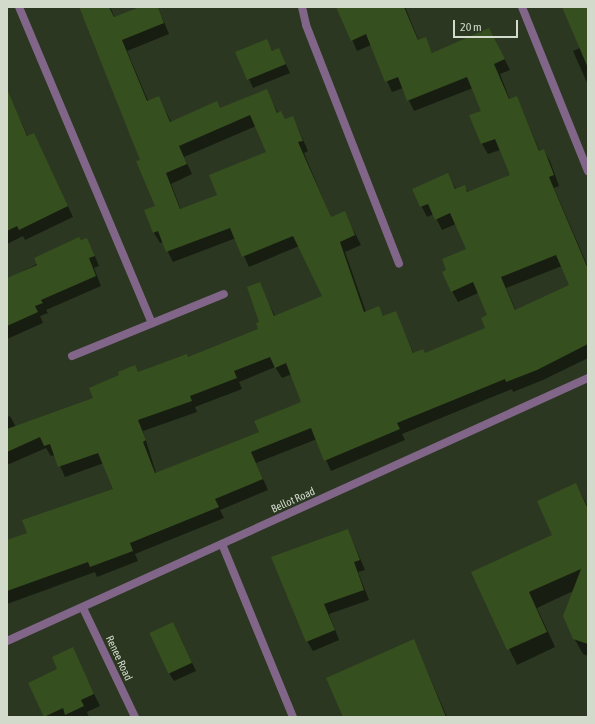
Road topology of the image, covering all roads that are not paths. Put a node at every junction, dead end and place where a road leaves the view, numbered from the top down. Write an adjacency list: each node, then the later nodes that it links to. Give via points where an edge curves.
1 (19, 7): 7 (street)
2 (302, 7): 5 (street, via 306,25)
3 (522, 7): 4 (street)
4 (588, 171)
5 (399, 263)
6 (224, 294): 7 (street)
7 (152, 323): 8 (street)
8 (72, 356)
9 (588, 378): 10 (street, Bellot Road)
10 (222, 544): 11 (street, Bellot Road); 14 (street)
11 (83, 608): 12 (street, Bellot Road); 13 (street, Renee Road)
12 (7, 641)
13 (135, 717)
14 (293, 717)

